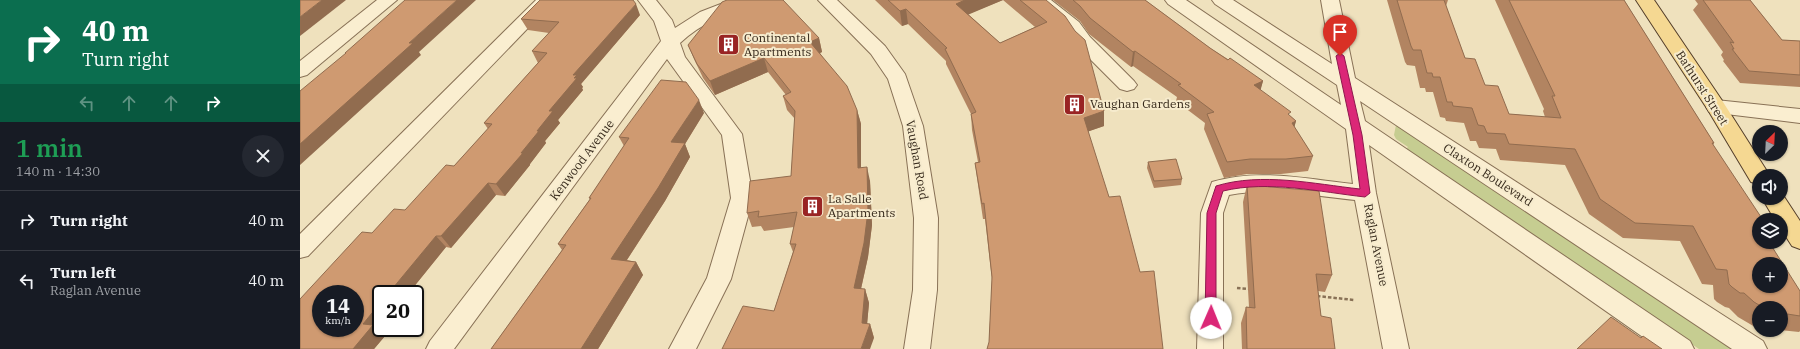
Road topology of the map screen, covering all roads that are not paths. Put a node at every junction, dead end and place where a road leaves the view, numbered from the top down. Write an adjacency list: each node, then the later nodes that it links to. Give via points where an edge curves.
1 (388, 0): 12 (street)
2 (546, 0): 22 (street)
3 (646, 0): 11 (street, via 663,20)
4 (748, 0): 11 (street, Kenwood Avenue, via 706,16 680,32)
5 (827, 0): 25 (street, Vaughan Road, via 878,50 898,78 913,126 926,218 925,290)
6 (1040, 0): 14 (street, via 1073,26 1083,41)
7 (1174, 0): 17 (street)
8 (1221, 0): 13 (street, Claxton Boulevard)
9 (1330, 0): 13 (street, Raglan Avenue)
10 (1645, 0): 15 (main road, Bathurst Street)
11 (670, 42): 23 (street, Kenwood Avenue); 24 (street, via 676,58 732,134 742,198 719,279)
12 (300, 71)
13 (1347, 84): 17 (street, Raglan Avenue); 29 (street, Claxton Boulevard)
14 (1127, 85)
15 (1716, 107): 16 (street); 18 (main road, Bathurst Street)
16 (1800, 116)
17 (1356, 125): 19 (street, Raglan Avenue); 28 (street)
18 (1755, 169)
19 (1365, 193): 26 (street, via 1272,183 1220,188 1212,213); 27 (street, Raglan Avenue)
20 (1778, 205): 21 (main road)
21 (1800, 240)
22 (300, 249)
23 (438, 349)
24 (682, 349)
25 (917, 349)
26 (1210, 349)
27 (1396, 349)
28 (1680, 349)
29 (1754, 349)

